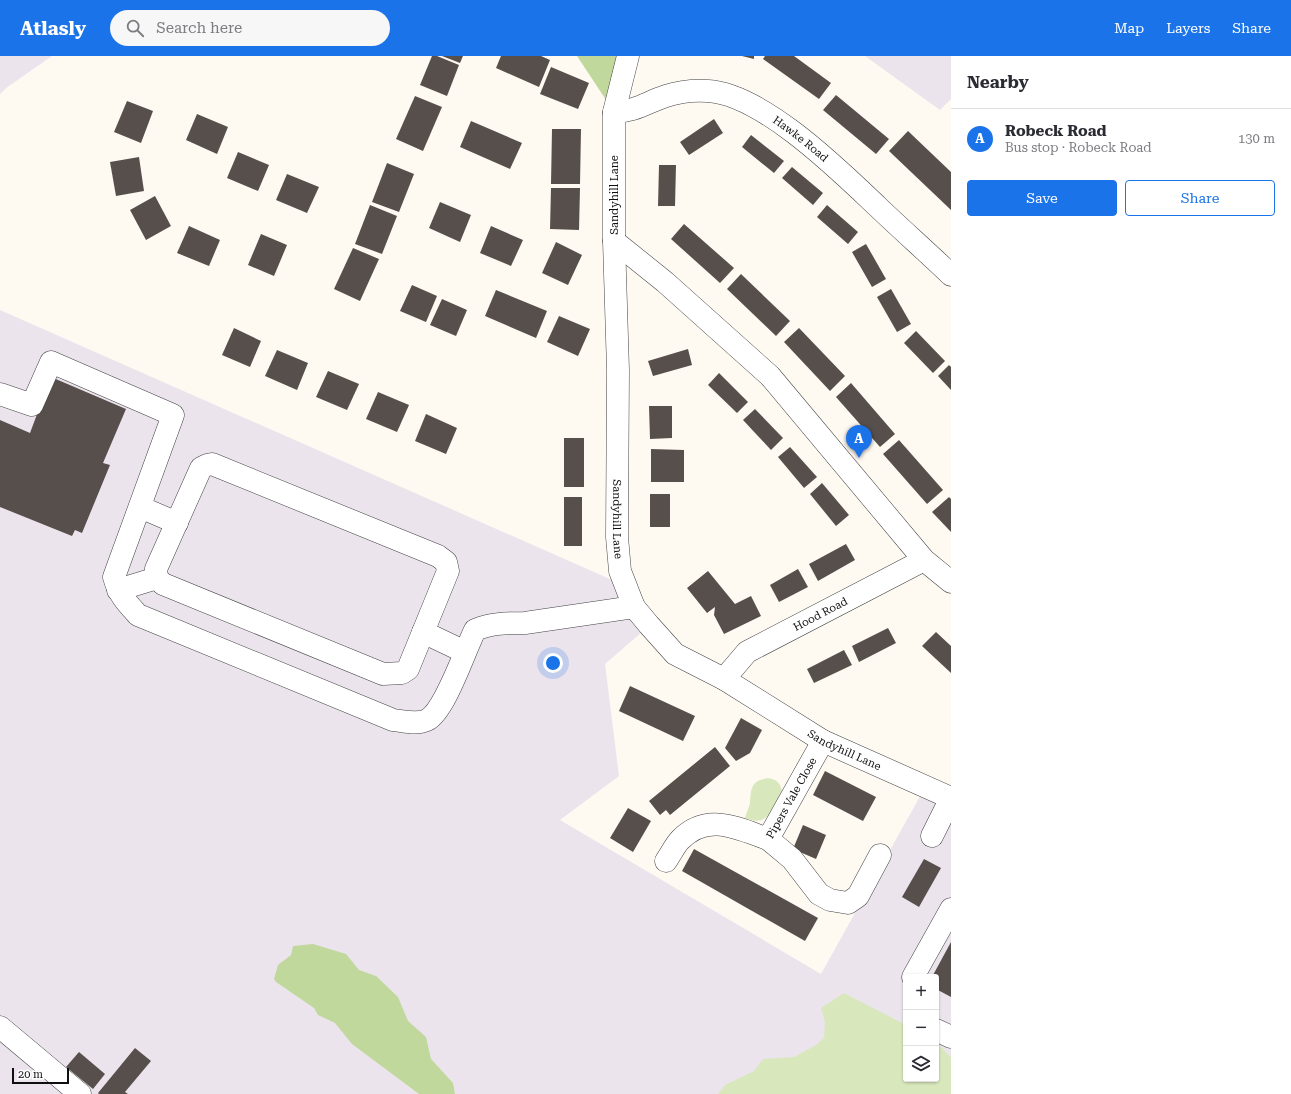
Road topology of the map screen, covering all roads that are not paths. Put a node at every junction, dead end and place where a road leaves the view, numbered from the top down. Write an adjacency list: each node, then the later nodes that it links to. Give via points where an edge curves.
1 (628, 56): 2 (street, Sandyhill Lane)
2 (614, 112): 3 (street, Sandyhill Lane); 4 (street, Hawke Road, via 639,108 666,96 693,92 720,92 746,102 788,129 831,163)
3 (614, 241): 8 (street, via 665,282 770,376); 12 (street, Sandyhill Lane, via 618,370 616,538 620,571)
4 (951, 275)
5 (0, 394): 6 (street, via 32,405 51,362 173,415)
6 (140, 507): 7 (street); 11 (street, via 114,577)
7 (176, 523): 9 (street, via 156,569); 13 (street, via 201,468 212,464 438,556 446,562 448,571)
8 (924, 560): 10 (street); 15 (street, Hood Road, via 747,652)
9 (157, 578): 11 (street); 13 (street, via 162,584 383,674 402,673 408,670)
10 (951, 582)
11 (118, 590): 14 (street, via 138,615 393,720 414,723 427,720 438,710)
12 (634, 606): 14 (street, via 526,623 484,626 475,630); 15 (street, Sandyhill Lane, via 675,654)
13 (423, 632): 14 (street)
14 (465, 652)
15 (724, 679): 16 (street, Sandyhill Lane)
16 (823, 741): 17 (street, Sandyhill Lane); 19 (street, Pipers Vale Close)
17 (951, 798): 18 (street)
18 (932, 836)
19 (768, 839): 20 (street, via 792,859 819,894 830,900 848,903 858,896); 21 (street, Pipers Vale Close, via 727,824 712,824 691,830 679,840)
20 (880, 855)
21 (666, 861)
22 (951, 909): 23 (street)
23 (915, 974)
24 (0, 1027): 27 (street)
25 (939, 1031): 26 (street)
26 (951, 1037)
27 (80, 1094)

